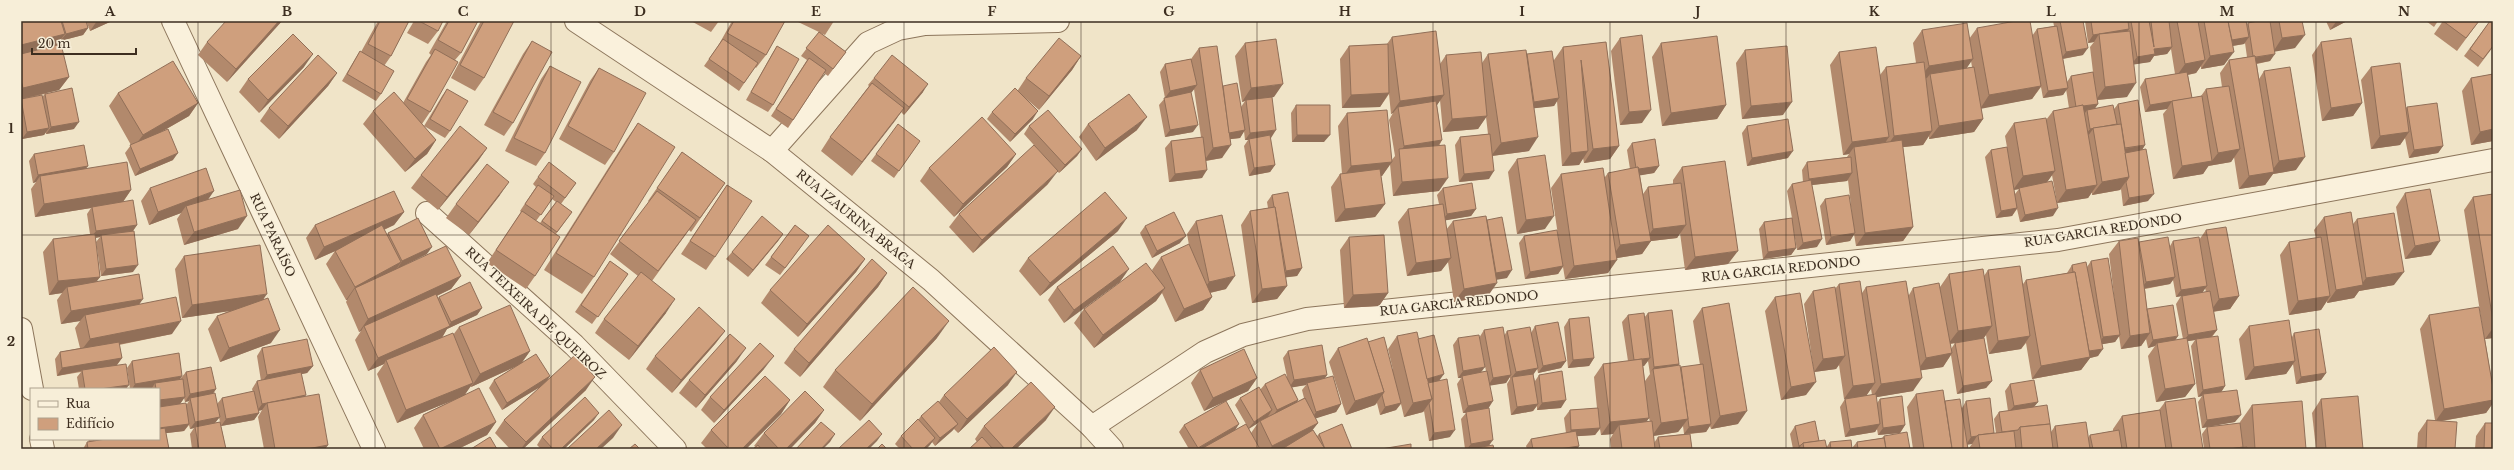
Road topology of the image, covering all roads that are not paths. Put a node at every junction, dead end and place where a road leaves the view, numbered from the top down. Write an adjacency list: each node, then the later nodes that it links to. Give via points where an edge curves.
1 (173, 21): 10 (street, RUA PARAÍSO)
2 (576, 21): 4 (street, RUA IZAURINA BRAGA)
3 (1058, 21): 4 (street, via 925,24 898,29 868,43)
4 (772, 151): 9 (street, RUA IZAURINA BRAGA, via 931,280)
5 (2493, 160): 9 (street, RUA GARCIA REDONDO, via 2058,240 1307,319 1243,335 1205,352)
6 (427, 213): 11 (street, RUA TEIXEIRA DE QUEIROZ, via 574,345)
7 (21, 329): 8 (street)
8 (32, 388)
9 (1092, 427): 12 (street, RUA IZAURINA BRAGA)
10 (374, 449)
11 (675, 449)
12 (1112, 449)

